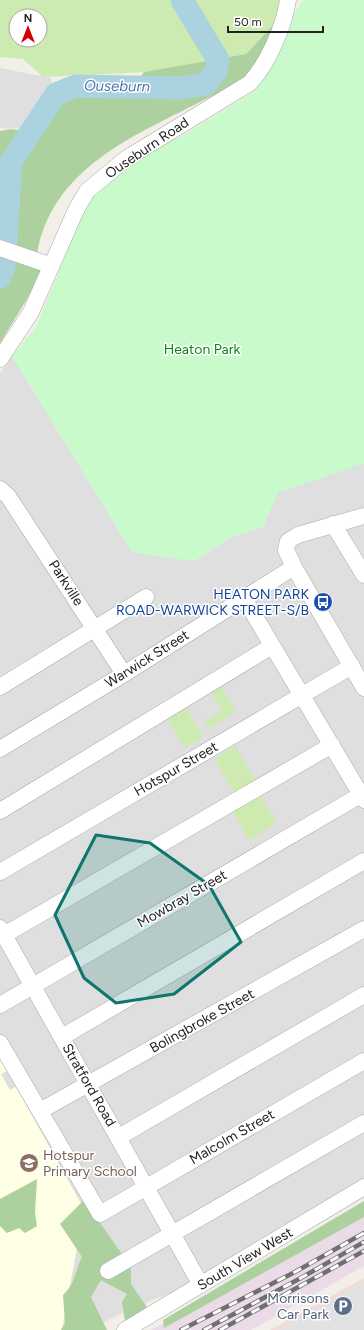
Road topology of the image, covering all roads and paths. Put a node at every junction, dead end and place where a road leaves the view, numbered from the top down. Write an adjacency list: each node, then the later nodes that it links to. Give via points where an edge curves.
1 (288, 0): 3 (street, Ouseburn Road, via 280,30 257,76 250,83 127,158 97,182 80,201)
2 (0, 248): 3 (street)
3 (52, 266): 4 (street, Ouseburn Road, via 31,312)
4 (0, 359)
5 (3, 491): 12 (street, Parkville)
6 (364, 516): 7 (street)
7 (333, 524): 8 (street, via 290,539 286,550); 9 (street)
8 (294, 567): 11 (street, Warwick Street); 14 (street)
9 (364, 575)
10 (146, 597): 12 (street)
11 (244, 598): 13 (street); 15 (street, Warwick Street)
12 (96, 629): 15 (street, Parkville); 16 (street)
13 (272, 646): 18 (street); 22 (street)
14 (352, 666): 17 (street); 18 (street, Hotspur Street)
15 (124, 674): 20 (street, Warwick Street)
16 (0, 687)
17 (364, 688)
18 (302, 696): 19 (street); 24 (street, Hotspur Street)
19 (332, 745): 21 (street); 26 (street)
20 (0, 749)
21 (363, 796): 27 (street, Mowbray Street)
22 (0, 811)
23 (364, 862): 30 (street)
24 (0, 872)
25 (364, 929): 33 (street, Bolingbroke Street)
26 (2, 931): 27 (street, Stratford Road)
27 (34, 987): 29 (street, Mowbray Street); 30 (street, Stratford Road)
28 (364, 995): 36 (street)
29 (0, 1005)
30 (62, 1037): 33 (street, Stratford Road)
31 (0, 1043): 34 (street)
32 (364, 1061): 37 (street, Malcolm Street)
33 (89, 1085): 34 (street, Bolingbroke Street); 36 (street, Stratford Road)
34 (40, 1111): 37 (street, Malcolm Street, via 100,1214)
35 (364, 1123): 39 (street)
36 (118, 1137): 37 (street, Stratford Road)
37 (147, 1187): 39 (street, Stratford Road)
38 (364, 1188): 41 (street, South View West)
39 (172, 1233): 40 (street); 41 (street, Stratford Road)
40 (108, 1271)
41 (201, 1285): 42 (street, South View West)
42 (125, 1330)

